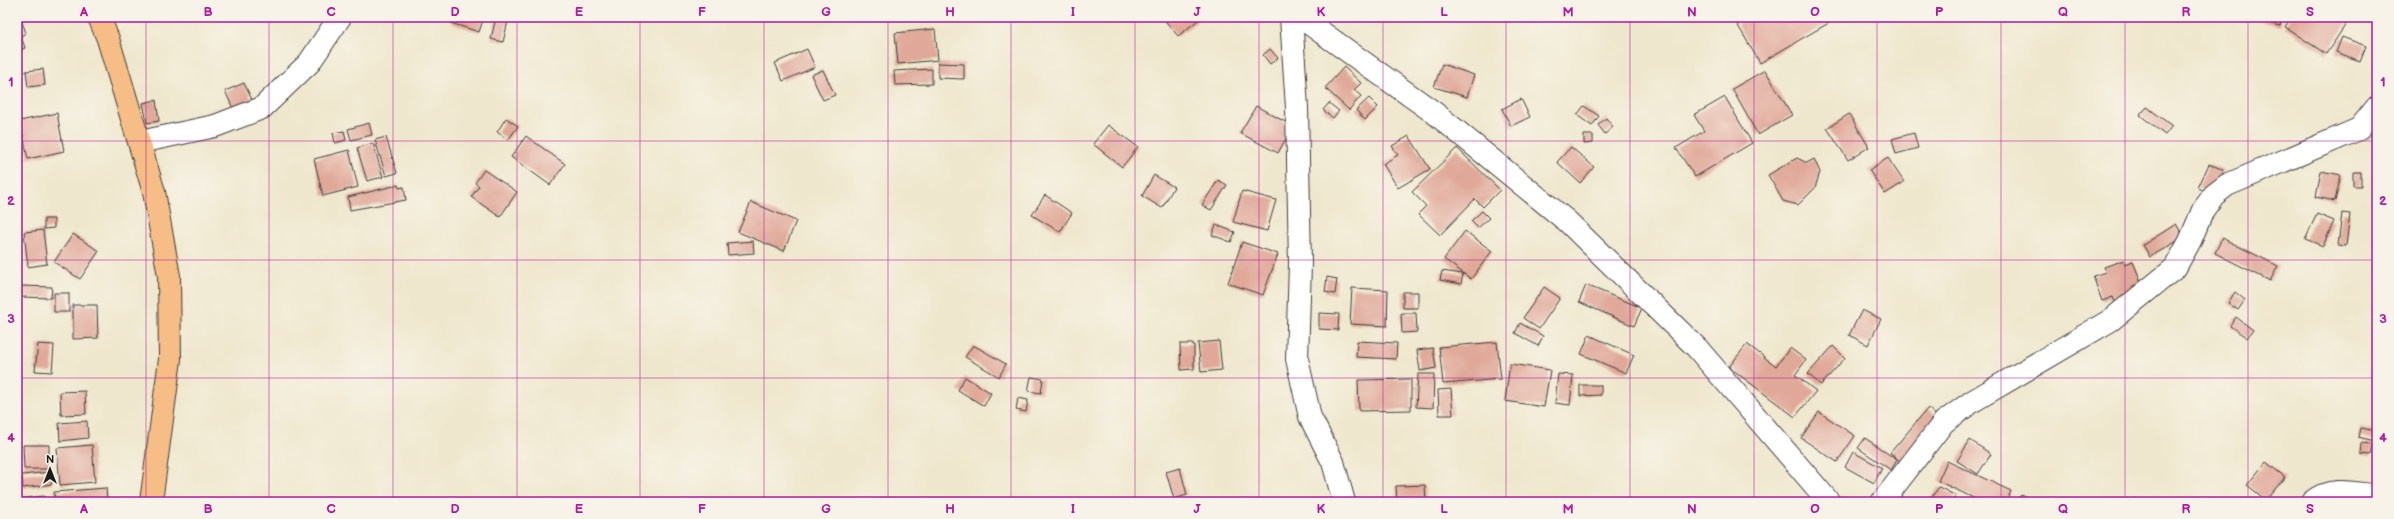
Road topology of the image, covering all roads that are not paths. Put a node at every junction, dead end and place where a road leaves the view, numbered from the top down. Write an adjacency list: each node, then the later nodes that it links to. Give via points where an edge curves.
1 (99, 17): 6 (highway, via 108,38)
2 (340, 17): 6 (street, via 309,63 262,108 215,126)
3 (1291, 17): 9 (street, via 1297,108 1300,256 1296,359 1310,416 1333,462)
4 (1300, 17): 10 (street, via 1436,114 1568,222 1697,348)
5 (2377, 108): 11 (street, via 2359,129 2226,185 2214,195 2203,210 2175,268 2111,320 1973,401 1944,422)
6 (140, 142): 8 (highway, via 154,192 169,276 170,359)
7 (2377, 496): 12 (street, via 2337,491 2321,495)
8 (151, 502)
9 (1344, 502)
10 (1829, 502)
11 (1882, 502)
12 (2312, 502)

